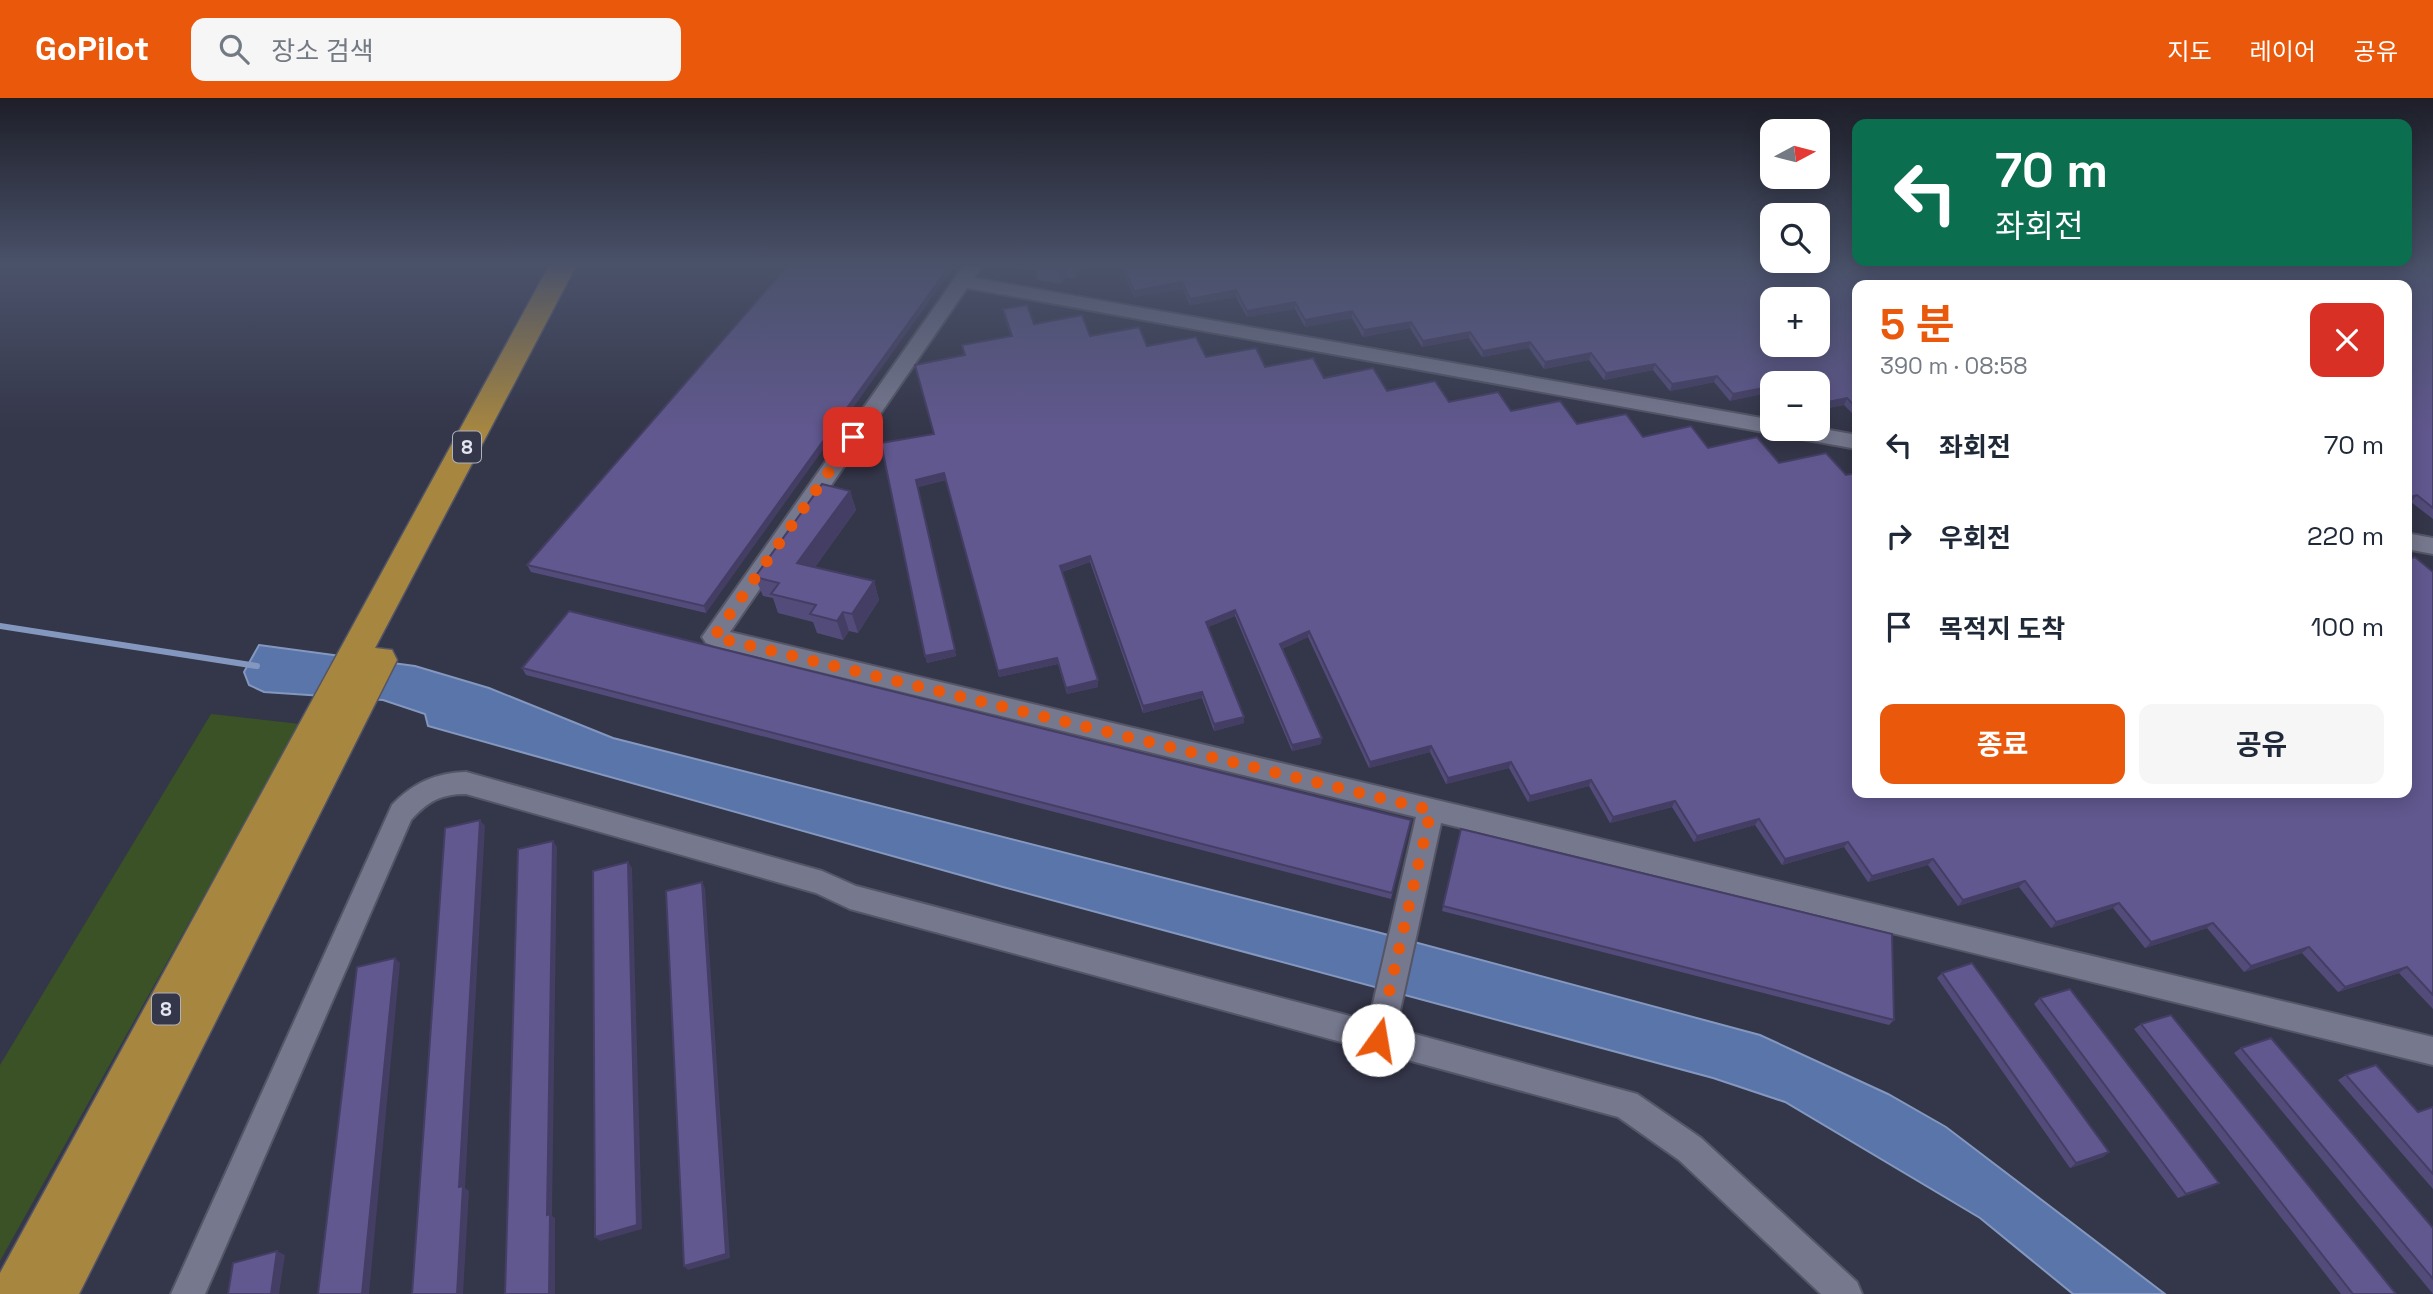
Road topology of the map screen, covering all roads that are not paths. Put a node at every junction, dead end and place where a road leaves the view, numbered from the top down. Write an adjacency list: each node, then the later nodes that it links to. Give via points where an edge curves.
1 (536, 320): 10 (highway, 8)
2 (552, 320): 10 (highway, 8)
3 (934, 320): 12 (lane, via 714,637)
4 (1212, 320): 5 (lane)
5 (1760, 425)
6 (1830, 437): 7 (lane)
7 (1852, 441)
8 (2412, 542): 9 (lane)
9 (2433, 545)
10 (382, 629): 11 (highway, 8)
11 (331, 725): 15 (highway, 8); 16 (highway, 8)
12 (1431, 810): 13 (lane); 14 (lane)
13 (1378, 1040): 17 (lane, via 850,897 821,883 466,783 431,786 401,813); 18 (lane, via 1626,1104 1690,1149)
14 (2433, 1051)
15 (16, 1294)
16 (52, 1294)
17 (188, 1294)
18 (1845, 1294)

